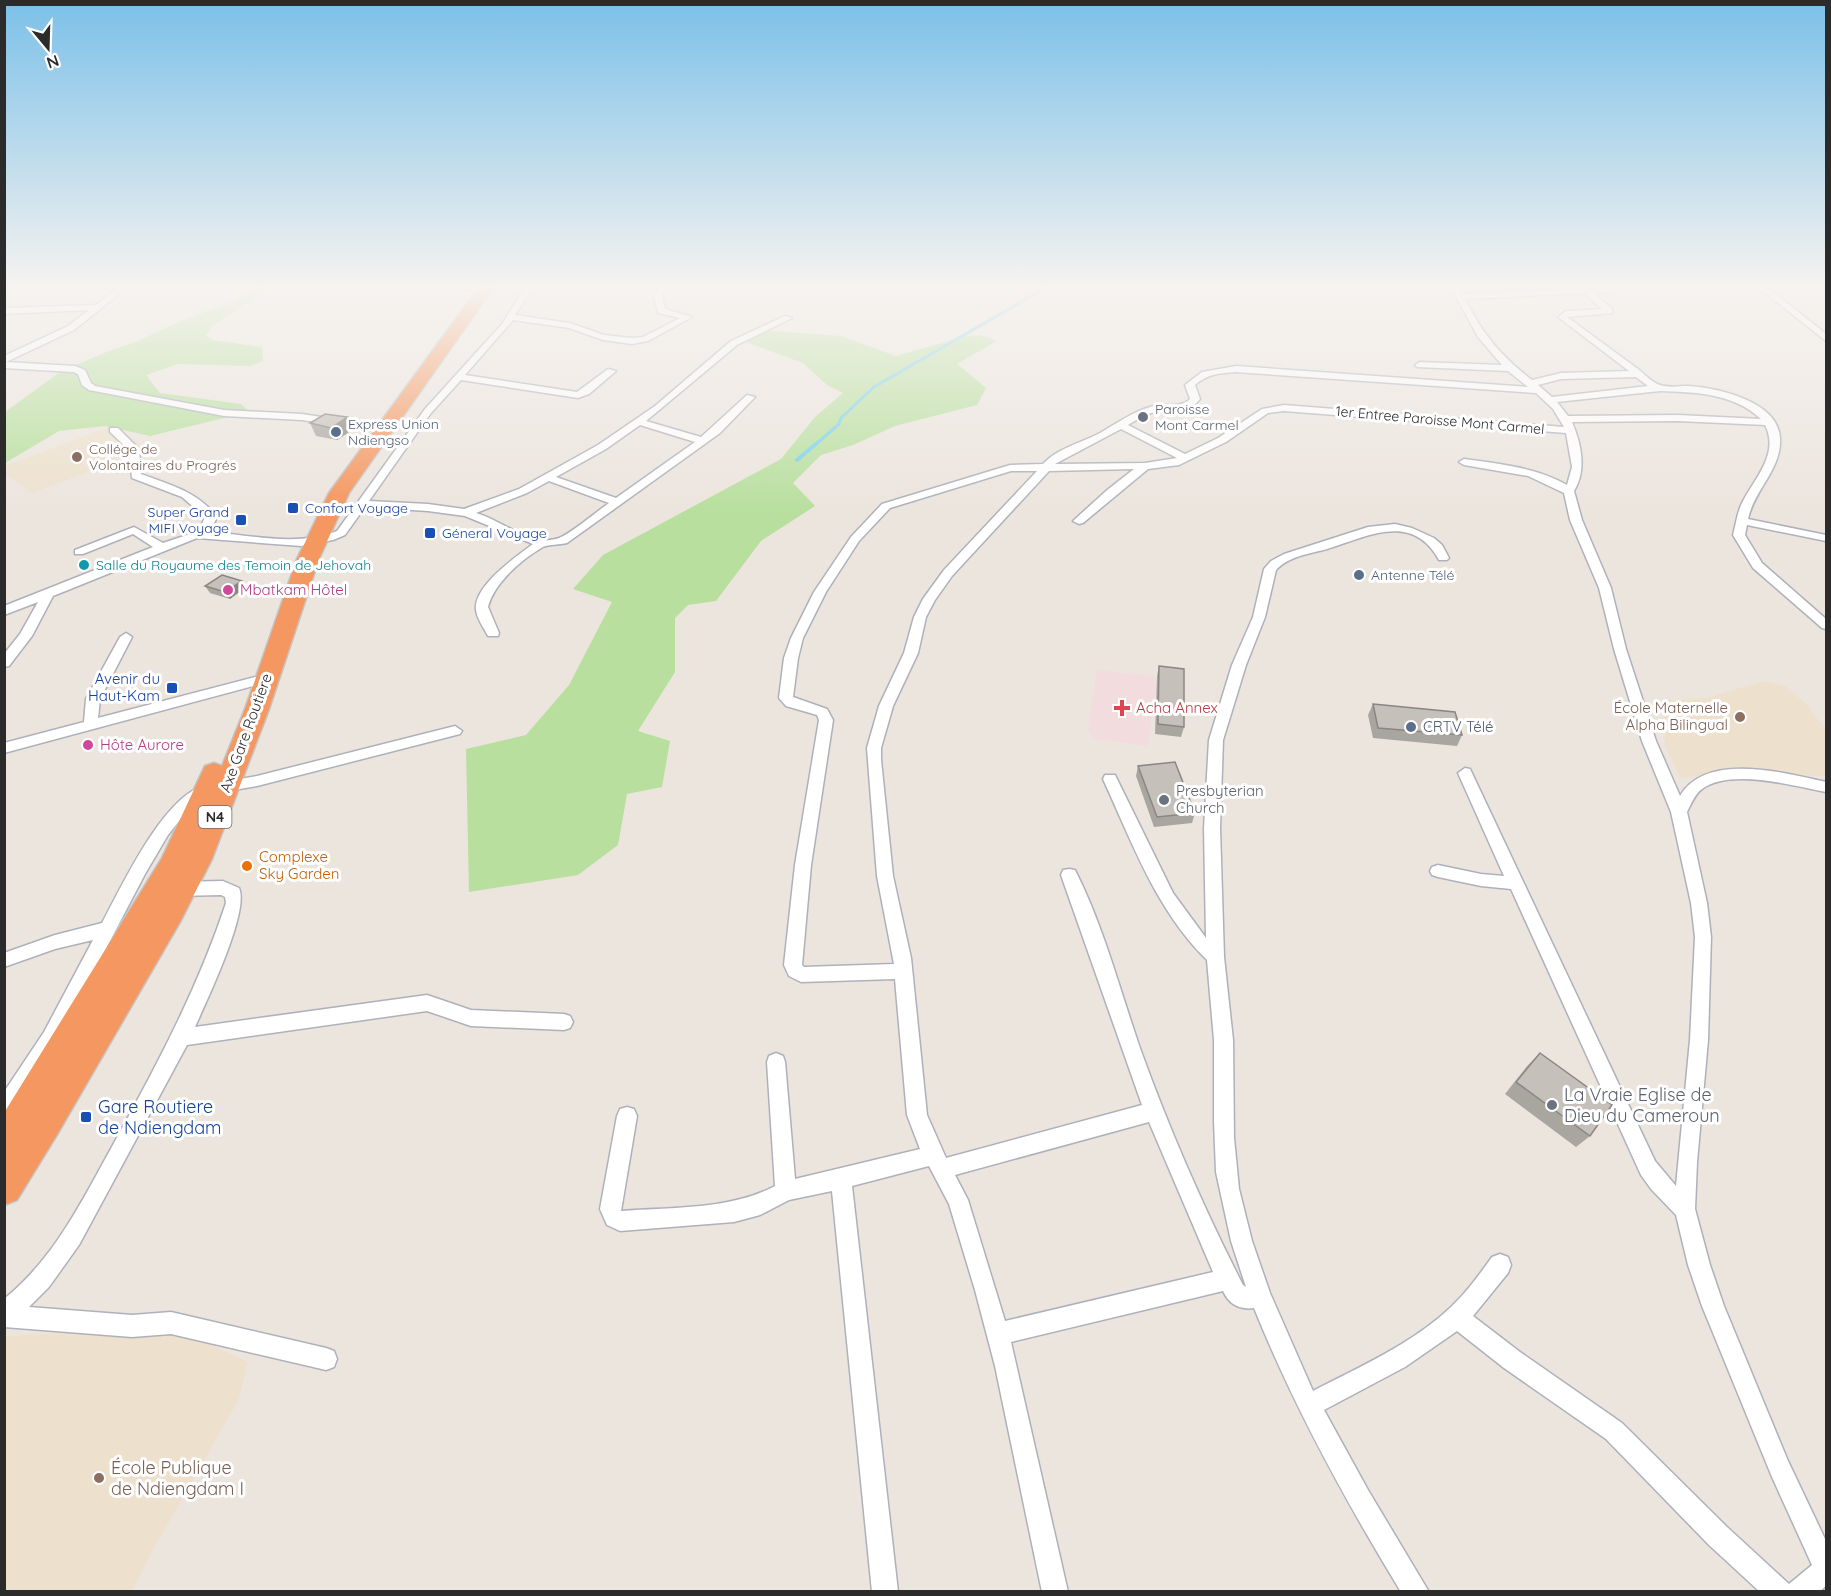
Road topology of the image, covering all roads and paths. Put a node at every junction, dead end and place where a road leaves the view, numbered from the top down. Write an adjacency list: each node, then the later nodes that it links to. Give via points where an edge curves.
1 (429, 361): 22 (highway, N4)
2 (471, 361): 11 (street)
3 (715, 361): 17 (street)
4 (1502, 361): 8 (street)
5 (1621, 361): 10 (street)
6 (4, 365): 22 (street, via 75,369 82,372 92,388 215,411 302,417)
7 (1420, 365): 8 (street)
8 (1508, 368): 12 (street)
9 (610, 371): 11 (street, via 586,392 575,395)
10 (1637, 374): 12 (street, via 1561,376); 13 (street)
11 (457, 377): 31 (street, via 428,411)
12 (1533, 387): 15 (street); 19 (street, via 1300,372 1214,371 1190,385 1195,399 1191,404 1153,409)
13 (1658, 388): 15 (street); 18 (street, via 1712,392 1755,408)
14 (750, 398): 23 (street)
15 (1549, 400): 16 (street)
16 (1565, 419): 18 (street, via 1642,417); 21 (street)
17 (640, 422): 23 (street); 28 (street)
18 (1770, 422): 34 (street, via 1776,441 1772,459)
19 (1121, 425): 24 (street); 26 (street, via 1055,458)
20 (114, 430): 35 (street, via 134,449 136,476 180,490 203,506 211,517)
21 (1569, 430): 24 (street, 1er Entree Paroisse Mont Carmel, via 1284,408 1265,411 1222,440); 29 (street, via 1577,474)
22 (370, 440): 37 (highway, Axe Gare Routiere / N4)
23 (702, 441): 30 (street)
24 (1184, 458): 27 (street, 1er Entree Paroisse Mont Carmel, via 1175,463)
25 (1464, 462): 29 (street, via 1537,475)
26 (1048, 466): 27 (street, 1er Entree Paroisse Mont Carmel); 64 (street, via 929,598 911,652 886,706 874,748 874,780 885,876); 64 (street, 1er Entree Paroisse Mont Carmel, via 990,472 963,484 886,506 855,539 796,638 786,698 822,712 826,720 802,865 795,970 810,976)
27 (1145, 466): 33 (street)
28 (550, 478): 30 (street); 32 (street)
29 (1569, 491): 56 (street, via 1576,520 1605,588 1649,741)
30 (616, 502): 38 (street, via 563,541)
31 (363, 504): 32 (street); 37 (street, via 345,531)
32 (465, 513): 38 (street)
33 (1079, 521)
34 (1743, 521): 36 (street); 44 (street, via 1739,535 1757,565)
35 (204, 533): 37 (street); 39 (street)
36 (1827, 538)
37 (308, 542): 48 (highway, Axe Gare Routiere / N4, via 290,608)
38 (542, 543): 45 (street, via 493,585 484,599 482,609)
39 (161, 547): 40 (street, via 134,530); 42 (street)
40 (79, 552)
41 (1443, 558): 62 (street, via 1441,549 1421,536 1405,529 1379,527 1292,556 1270,569 1259,617 1239,665 1216,740 1212,828)
42 (47, 596): 43 (street); 47 (street, via 26,636)
43 (4, 611)
44 (1827, 625)
45 (493, 633)
46 (126, 637): 49 (street, via 93,699)
47 (4, 663)
48 (259, 680): 49 (street); 54 (highway, Axe Gare Routiere / N4)
49 (91, 724): 51 (street)
50 (455, 731): 54 (street)
51 (4, 748)
52 (1465, 773): 59 (street)
53 (1110, 779): 62 (street, via 1159,880 1195,938)
54 (216, 788): 60 (highway, Axe Gare Routiere / N4, via 198,859); 61 (street, via 181,808 163,831)
55 (1827, 788): 56 (street, via 1740,775 1714,776 1689,793)
56 (1679, 813): 76 (street, via 1703,937)
57 (1438, 871): 59 (street)
58 (1069, 875): 69 (street, via 1088,918)
59 (1516, 883): 76 (street, via 1648,1168)
60 (170, 889): 66 (street, via 223,888 233,893 235,899 212,972); 71 (highway, Axe Gare Routiere / N4); 74 (highway, Axe Gare Routiere / N4, via 169,913)
61 (108, 929): 63 (street); 68 (street, via 50,1038)
62 (1215, 957): 79 (street, via 1224,1049 1224,1152 1229,1188)
63 (4, 960)
64 (903, 971): 72 (street, via 917,1115)
65 (564, 1022): 66 (street, via 480,1019 427,1003)
66 (183, 1037): 80 (street, via 84,1218 35,1288)
67 (776, 1062): 75 (street)
68 (4, 1110)
69 (1154, 1111): 72 (street); 78 (street)
70 (627, 1116): 75 (street, via 610,1209 614,1218 621,1221 734,1212 760,1205)
71 (4, 1146)
72 (938, 1162): 73 (street); 82 (street, via 958,1200)
73 (841, 1179): 75 (street); 86 (street)
74 (4, 1187)
75 (786, 1191)
76 (1685, 1209): 85 (street, via 1713,1306 1780,1469)
77 (1500, 1265): 81 (street)
78 (1228, 1279): 79 (street, via 1239,1296); 82 (street)
79 (1259, 1296): 84 (street)
80 (4, 1315): 83 (street, via 132,1326 171,1323)
81 (1457, 1317): 84 (street, via 1406,1353); 89 (street, via 1614,1431)
82 (996, 1334): 87 (street)
83 (326, 1359)
84 (1310, 1405): 88 (street)
85 (1827, 1569): 90 (street)
86 (885, 1592)
87 (1055, 1592)
88 (1416, 1592)
89 (1779, 1592)
90 (1798, 1592)

